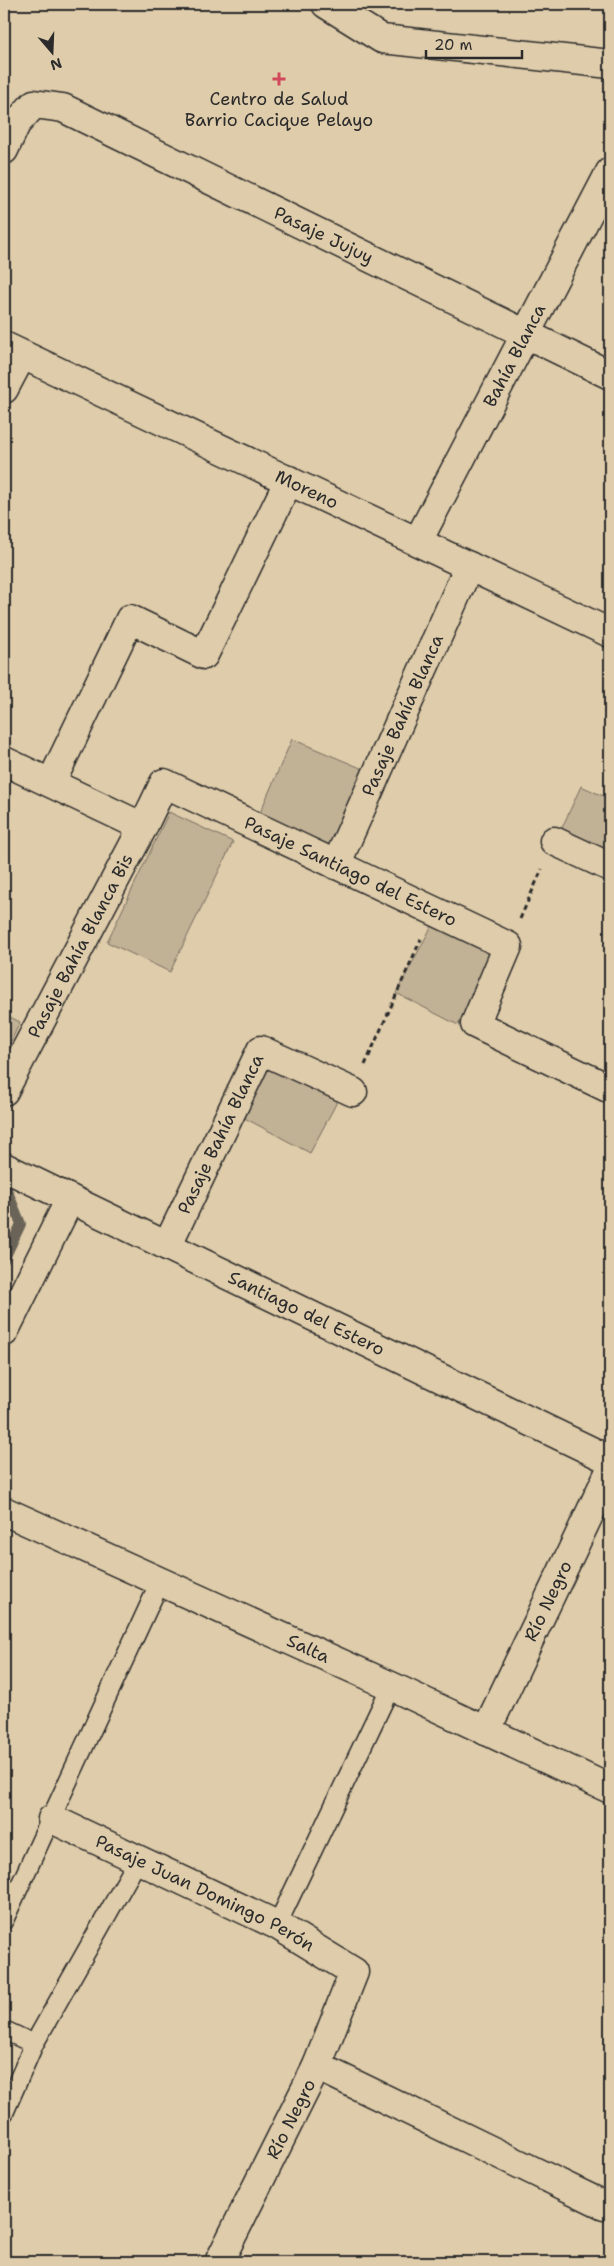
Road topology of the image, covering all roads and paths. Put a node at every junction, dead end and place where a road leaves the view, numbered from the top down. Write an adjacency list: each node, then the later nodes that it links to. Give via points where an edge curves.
1 (326, 4): 2 (street, via 382,39)
2 (610, 64)
3 (4, 150): 5 (street, Pasaje Jujuy, via 16,124 34,104 63,108)
4 (610, 172): 5 (street, Bahía Blanca)
5 (526, 334): 7 (street, Pasaje Jujuy); 10 (street, Bahía Blanca)
6 (13, 351): 8 (street); 9 (street, Moreno)
7 (610, 375)
8 (4, 389)
9 (289, 480): 10 (street, Moreno); 14 (street, via 204,655 130,619)
10 (418, 541): 11 (street, Moreno)
11 (469, 566): 12 (street, Moreno); 17 (street, Pasaje Bahía Blanca)
12 (610, 633)
13 (4, 761): 14 (street)
14 (51, 783): 15 (street)
15 (142, 826): 17 (street, Pasaje Santiago del Estero, via 164,783); 22 (street, Pasaje Bahía Blanca Bis)
16 (554, 841): 18 (street); 20 (path)
17 (336, 864): 19 (street, Pasaje Santiago del Estero)
18 (610, 867)
19 (434, 910): 20 (street, Pasaje Santiago del Estero); 23 (path)
20 (508, 946): 21 (street, via 475,1024)
21 (610, 1090)
22 (4, 1091)
23 (353, 1092): 26 (street, Pasaje Bahía Blanca, via 261,1050)
24 (4, 1167): 25 (street, Santiago del Estero)
25 (70, 1199): 26 (street, Santiago del Estero); 27 (street)
26 (167, 1246): 28 (street, Santiago del Estero)
27 (4, 1332)
28 (610, 1460)
29 (610, 1472): 33 (street, Río Negro)
30 (4, 1511): 31 (street, Salta)
31 (160, 1582): 32 (street, Salta); 35 (lane)
32 (391, 1686): 33 (street, Salta); 38 (lane)
33 (486, 1731): 34 (street, Salta)
34 (610, 1789)
35 (52, 1819): 36 (street, Pasaje Juan Domingo Perón); 37 (lane)
36 (138, 1860): 38 (street, Pasaje Juan Domingo Perón); 41 (lane)
37 (4, 1920)
38 (277, 1925): 39 (street, Pasaje Juan Domingo Perón)
39 (354, 1972): 42 (street, Río Negro)
40 (4, 2030): 41 (lane)
41 (34, 2044): 43 (lane)
42 (317, 2066): 44 (street); 45 (street, Río Negro)
43 (4, 2113)
44 (610, 2206)
45 (219, 2262)

